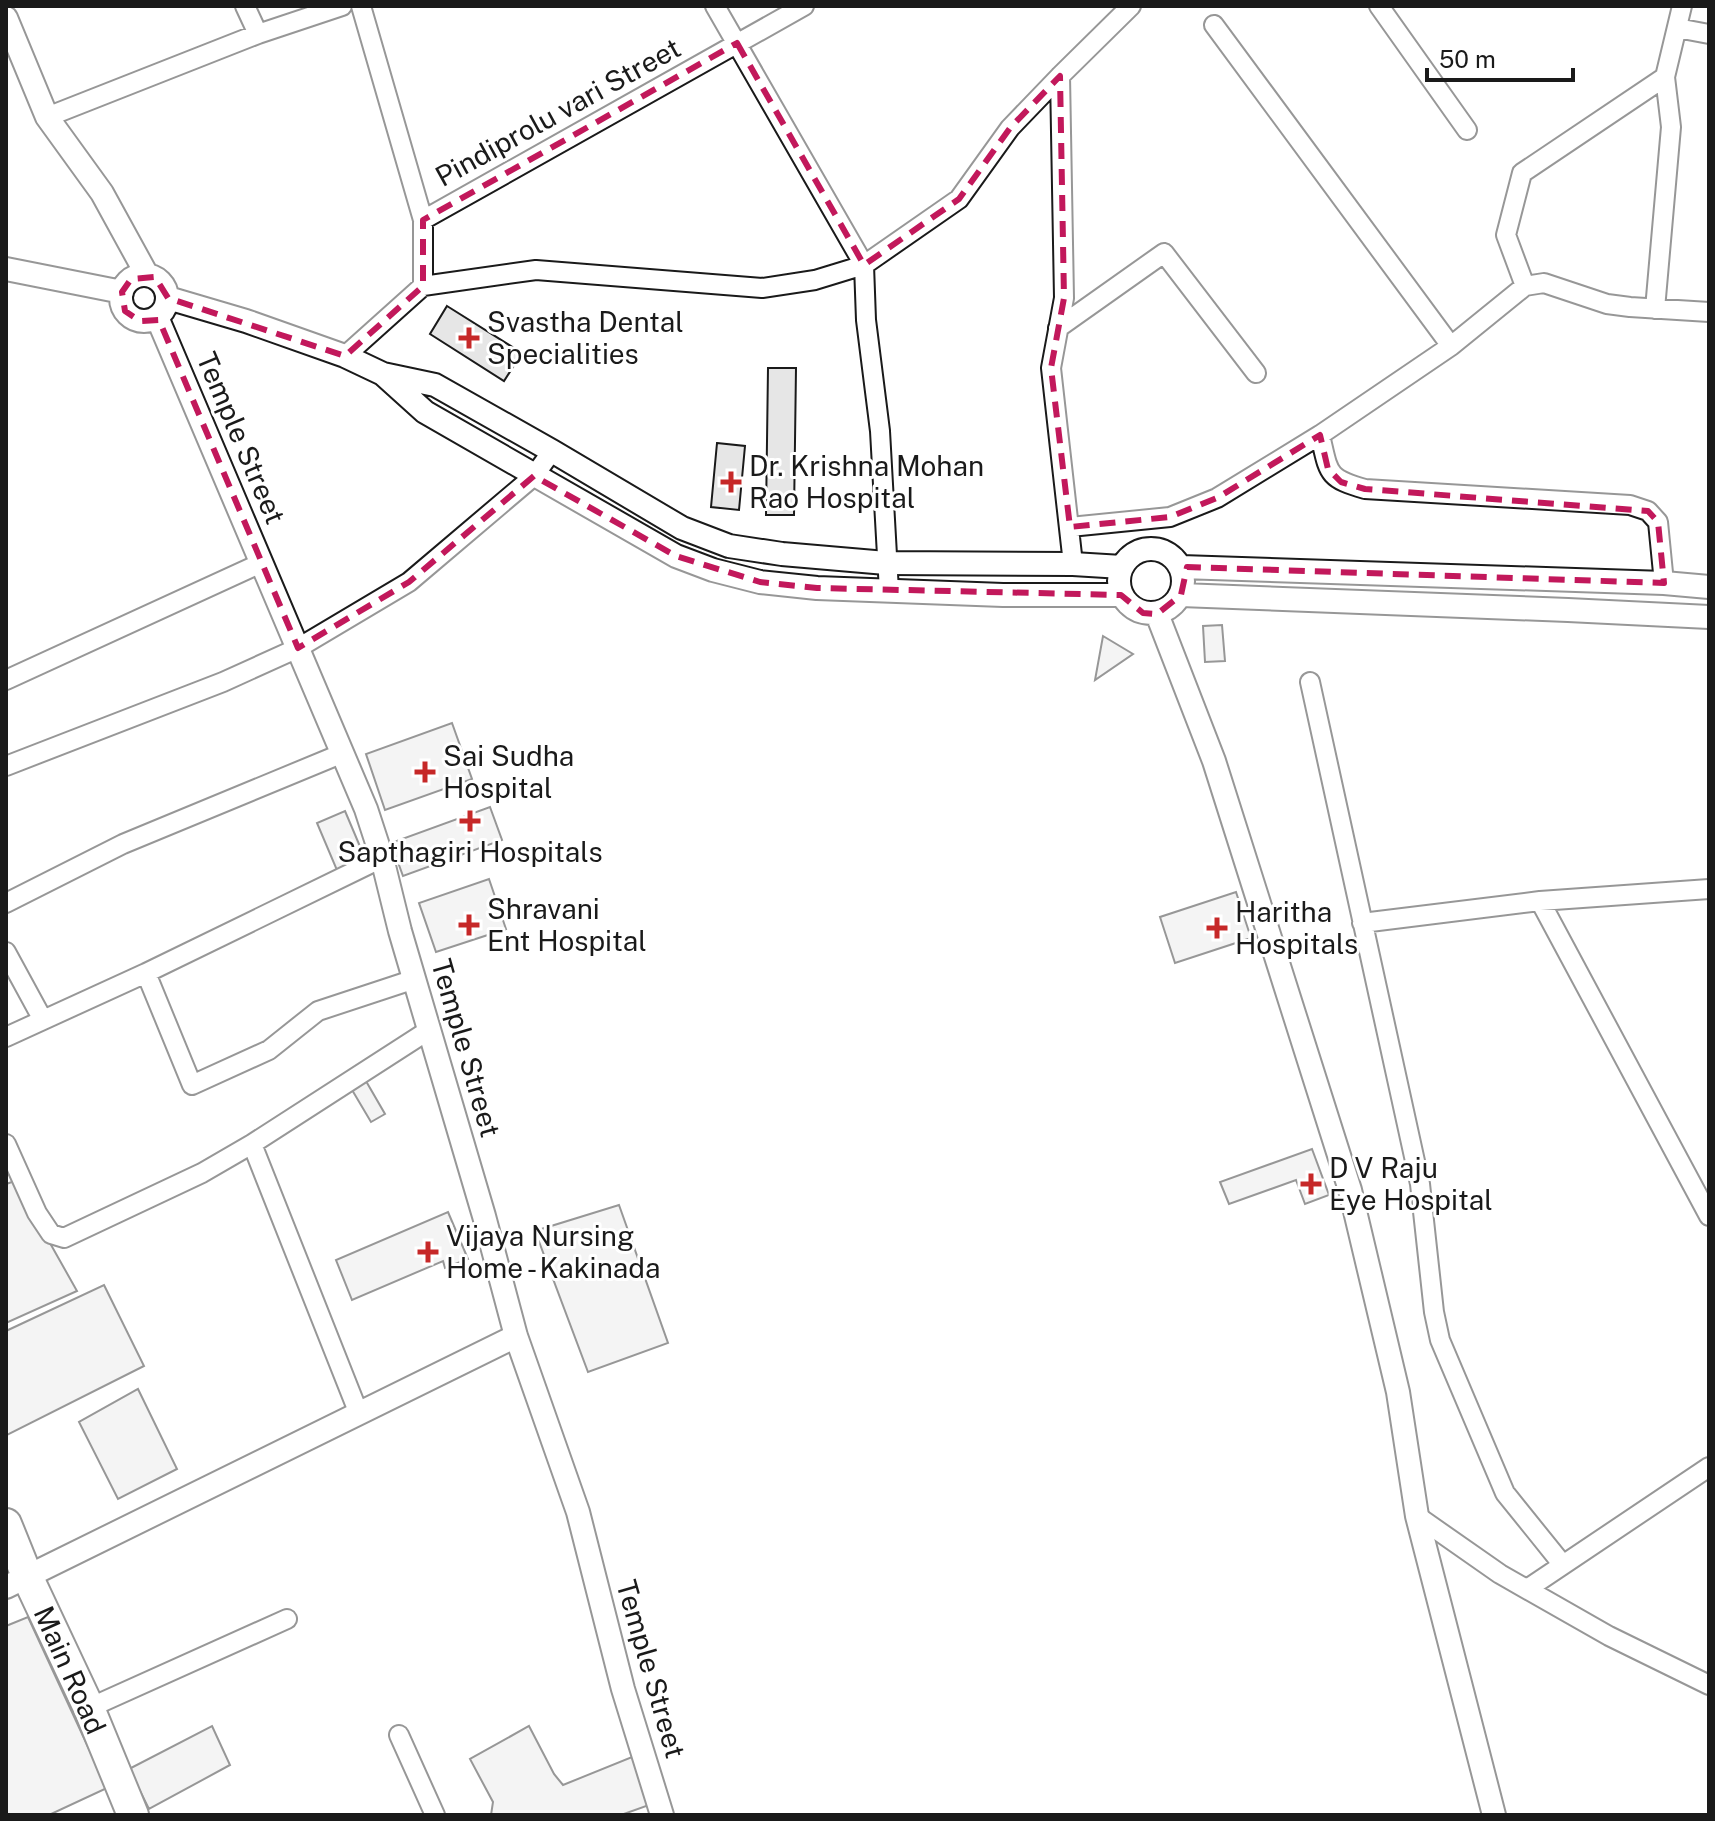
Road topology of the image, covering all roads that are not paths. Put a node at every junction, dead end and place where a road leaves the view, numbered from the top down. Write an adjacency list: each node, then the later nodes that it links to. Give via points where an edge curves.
1 (245, 6): 12 (street)
2 (342, 6): 12 (street)
3 (361, 6): 19 (street)
4 (715, 6): 14 (street)
5 (804, 6): 14 (street, Pindiprolu vari Street)
6 (1131, 6): 15 (street)
7 (1379, 6): 18 (street)
8 (1682, 6): 11 (street)
9 (6, 18): 17 (street)
10 (1214, 25): 30 (street)
11 (1677, 28): 13 (street); 16 (street)
12 (258, 34): 17 (street)
13 (1709, 34)
14 (737, 43): 19 (street, Pindiprolu vari Street); 20 (street)
15 (1060, 76): 20 (street, via 1010,128 959,199); 29 (street, via 1064,298)
16 (1665, 77): 24 (street, via 1522,173 1506,235); 27 (street, via 1671,127)
17 (47, 117): 22 (street, via 102,193)
18 (1467, 130)
19 (423, 220): 23 (street)
20 (864, 265): 23 (street, via 762,288 536,270); 39 (street)
21 (6, 269): 25 (street)
22 (147, 275): 25 (street, via 131,279); 26 (street, via 162,282)
23 (423, 286): 31 (street)
24 (1525, 286): 27 (street, via 1544,283 1607,304); 30 (street)
25 (122, 292): 26 (street, via 125,311 140,321)
26 (163, 307): 31 (street, via 246,321); 38 (street, Temple Street)
27 (1655, 309): 28 (street)
28 (1709, 312)
29 (1058, 328): 32 (street, via 1164,253); 37 (street, via 1051,368)
30 (1451, 346): 34 (street)
31 (345, 356): 33 (street)
32 (1256, 373)
33 (383, 374): 35 (street, via 435,385); 36 (street, via 425,412)
34 (1320, 435): 37 (street, via 1217,498 1170,517); 43 (street, via 1328,469 1341,482 1365,489 1630,505 1648,511 1658,522)
35 (552, 451): 36 (street); 39 (street, via 682,528 729,546)
36 (534, 476): 45 (street, via 676,556 713,570 760,582); 50 (street, via 409,582)
37 (1070, 527): 40 (street)
38 (261, 563): 50 (street, Temple Street); 51 (street)
39 (886, 563): 40 (street); 45 (street)
40 (1073, 564): 41 (street)
41 (1122, 567): 42 (street, via 1144,549 1159,549); 46 (street)
42 (1181, 567): 43 (street); 47 (street)
43 (1664, 583): 44 (street)
44 (1709, 587)
45 (889, 591): 46 (street)
46 (1121, 595): 48 (street, via 1143,613)
47 (1181, 595): 48 (street); 49 (street)
48 (1157, 614): 72 (street, via 1214,761 1350,1190 1398,1392)
49 (1709, 617)
50 (298, 648): 53 (street, Temple Street); 54 (street)
51 (6, 680)
52 (1310, 682): 59 (street)
53 (343, 753): 55 (street, Temple Street); 58 (street, via 123,844)
54 (6, 766)
55 (382, 858): 61 (street); 62 (street, Temple Street)
56 (1709, 889): 57 (street)
57 (1540, 901): 59 (street); 68 (street)
58 (6, 903)
59 (1362, 923): 74 (street, via 1420,1184 1440,1340 1505,1493)
60 (6, 952): 63 (street)
61 (146, 973): 62 (street, via 192,1085 269,1050 318,1011); 63 (street)
62 (415, 979): 64 (street, Temple Street)
63 (43, 1020): 65 (street)
64 (429, 1030): 67 (street); 69 (street, Temple Street)
65 (6, 1037)
66 (6, 1144): 67 (street, via 37,1213 51,1234 64,1238)
67 (252, 1144): 70 (street)
68 (1709, 1216)
69 (516, 1336): 70 (street); 83 (street, Temple Street, via 578,1512)
70 (359, 1414): 75 (street)
71 (1709, 1467): 74 (street)
72 (1417, 1516): 76 (street); 84 (street)
73 (6, 1524): 75 (highway, Main Road)
74 (1563, 1565): 76 (street)
75 (17, 1582): 79 (highway, Main Road)
76 (1527, 1589): 78 (street)
77 (287, 1619): 79 (street)
78 (1709, 1685)
79 (89, 1708): 81 (highway, Main Road)
80 (399, 1735): 82 (street)
81 (133, 1815)
82 (435, 1815)
83 (662, 1815)
84 (1494, 1815)

